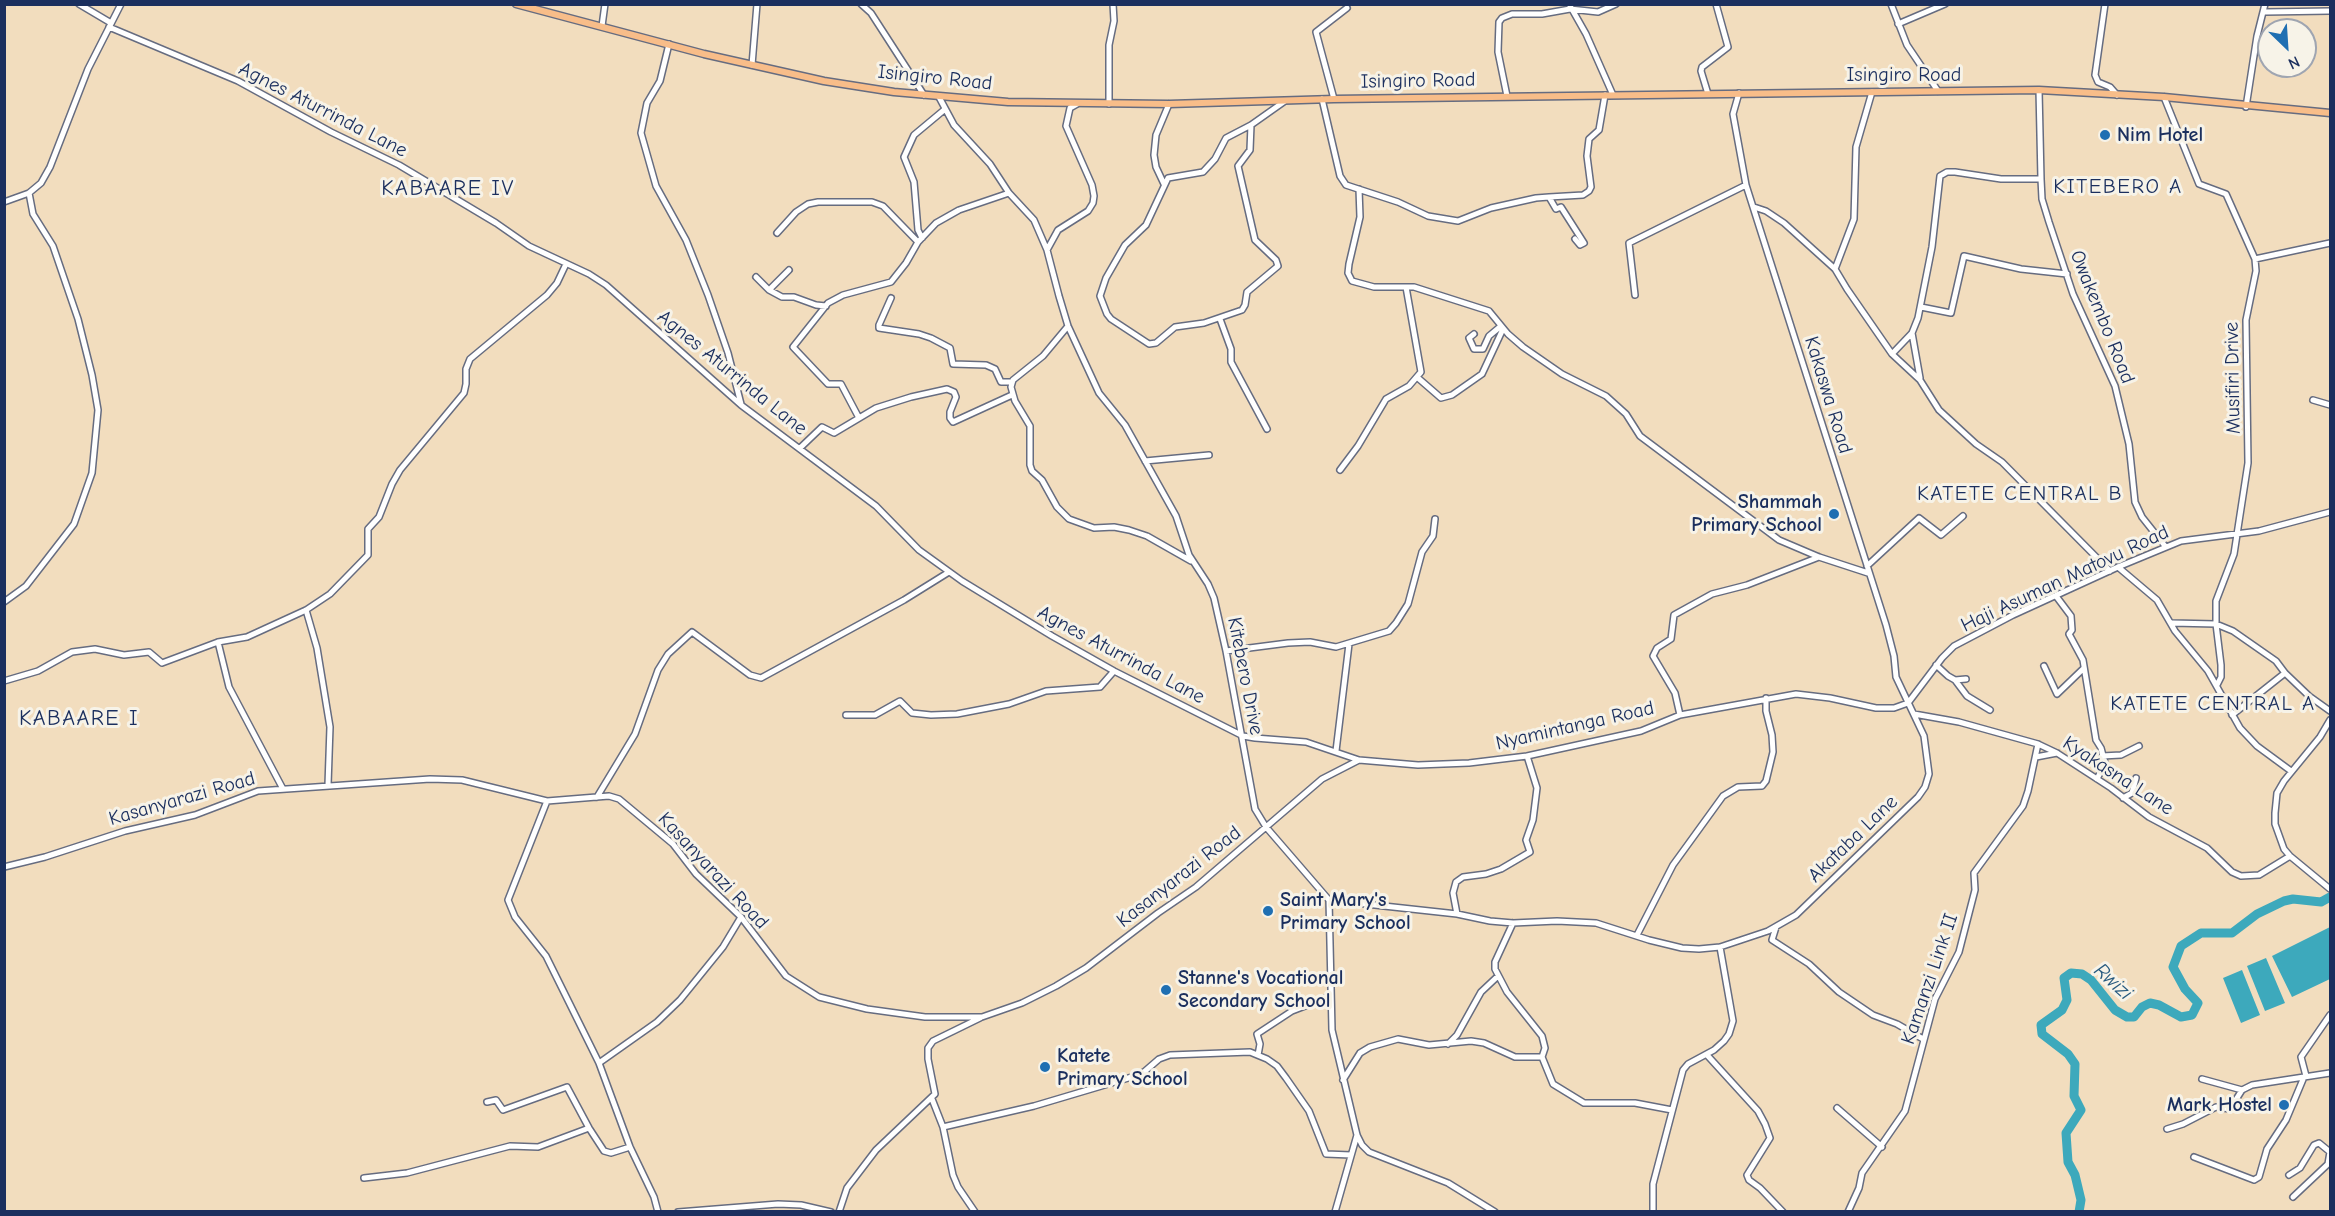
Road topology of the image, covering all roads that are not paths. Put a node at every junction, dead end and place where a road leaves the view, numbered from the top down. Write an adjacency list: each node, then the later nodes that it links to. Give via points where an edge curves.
1 (79, 4): 19 (street, Agnes Aturrinda Lane)
2 (121, 4): 19 (street)
3 (516, 4): 20 (main road, Isingiro Road)
4 (605, 4): 20 (street)
5 (757, 4): 22 (street)
6 (861, 4): 29 (street, via 871,13)
7 (1113, 4): 39 (street)
8 (1616, 4): 14 (street, via 1592,12)
9 (1716, 4): 27 (street, via 1728,47 1702,67)
10 (1891, 4): 18 (street)
11 (1945, 4): 18 (street)
12 (2105, 4): 28 (street, via 2096,75 2098,82)
13 (2265, 4): 17 (street)
14 (1570, 7): 31 (street); 32 (street, via 1542,14 1512,14 1499,22 1498,52)
15 (1347, 8): 36 (street, via 1316,33)
16 (2331, 11): 17 (street)
17 (2265, 12): 41 (street, via 2257,36)
18 (1898, 24): 24 (street)
19 (110, 25): 49 (street, via 88,69 50,167 41,183); 60 (street, Agnes Aturrinda Lane, via 237,81 399,165 529,246)
20 (602, 26): 21 (main road, Isingiro Road)
21 (669, 44): 22 (main road, Isingiro Road); 82 (street, via 660,81 647,103 641,133 656,186 686,240 708,295)
22 (752, 65): 29 (main road, Isingiro Road, via 824,81)
23 (2039, 90): 24 (main road, Isingiro Road); 28 (main road, Isingiro Road); 45 (street, Owakembo Road)
24 (1938, 91): 25 (main road, Isingiro Road)
25 (1872, 92): 26 (main road, Isingiro Road); 61 (street, via 1856,147 1854,219)
26 (1738, 93): 27 (main road, Isingiro Road); 47 (street, Kakaswa Road, via 1732,114)
27 (1708, 94): 31 (main road, Isingiro Road)
28 (2117, 94): 34 (main road, Isingiro Road)
29 (924, 95): 33 (main road, Isingiro Road)
30 (1605, 95): 31 (main road, Isingiro Road); 32 (main road, Isingiro Road); 51 (street, via 1599,130 1589,139 1589,191)
31 (1613, 95)
32 (1507, 96): 36 (main road, Isingiro Road)
33 (939, 97): 38 (main road, Isingiro Road); 42 (street, Kitebero Drive)
34 (2164, 97): 41 (main road, Isingiro Road); 59 (street, Musifiri Drive, via 2199,184 2226,194)
35 (1322, 99): 36 (main road, Isingiro Road); 37 (main road, Isingiro Road); 48 (street, via 1340,176 1346,185)
36 (1334, 99)
37 (1285, 101): 40 (main road, Isingiro Road); 44 (street)
38 (1077, 104): 39 (main road, Isingiro Road); 58 (street, via 1070,108 1066,126 1092,185 1093,203 1088,211 1058,230)
39 (1109, 104): 40 (main road, Isingiro Road)
40 (1169, 104): 46 (street, via 1156,135 1154,155)
41 (2246, 107): 43 (main road, Isingiro Road)
42 (944, 110): 50 (street, Kitebero Drive, via 998,173); 56 (street, via 914,135 904,157 914,182)
43 (2331, 113)
44 (1251, 125): 46 (street, via 1226,138 1203,172 1171,177); 71 (street, via 1250,150 1238,171 1255,240 1278,266 1247,292 1242,310)
45 (2041, 179): 63 (street, Owakembo Road, via 2042,199); 70 (street, via 1942,174)
46 (1164, 184): 71 (street, via 1146,225 1125,245 1106,278 1101,302 1112,319 1149,344 1175,327)
47 (1746, 185): 53 (street, Kakaswa Road); 67 (street, via 1629,243)
48 (1359, 189): 51 (street, via 1428,216 1458,221 1491,208); 65 (street, via 1360,217 1350,277 1356,283 1374,287)
49 (29, 193): 52 (street); 102 (street, via 33,214 53,246 78,319 98,410 92,473 74,524 26,586)
50 (1009, 193): 56 (street, via 959,210); 58 (street, Kitebero Drive, via 1034,220)
51 (1549, 198): 55 (street, via 1556,209 1561,207 1584,243 1580,245)
52 (4, 202)
53 (1754, 207): 61 (street, via 1784,223); 98 (street, Kakaswa Road)
54 (777, 233): 56 (street, via 808,204 872,202 883,206)
55 (1575, 238)
56 (920, 240): 69 (street, via 891,282 843,295)
57 (2331, 243): 59 (street)
58 (1047, 250): 72 (street, Kitebero Drive)
59 (2255, 259): 93 (street, Musifiri Drive, via 2246,320 2248,463)
60 (566, 264): 82 (street, Agnes Aturrinda Lane, via 606,285); 103 (street, via 547,295 470,359 464,393 400,470 379,517 368,529 368,555 330,594)
61 (1835, 268): 76 (street)
62 (789, 270): 66 (street)
63 (2067, 274): 70 (street, via 1964,256 1951,313); 94 (street, Owakembo Road, via 2115,386 2129,444 2135,502 2146,524)
64 (756, 278): 66 (street)
65 (1406, 287): 73 (street, via 1489,311); 77 (street, via 1421,369)
66 (770, 290): 69 (street, via 782,297)
67 (1635, 295)
68 (891, 298): 79 (street, via 879,328 931,338 950,348 953,364 986,365 995,369 1001,382)
69 (826, 306): 84 (street, via 793,347 828,384 841,384)
70 (1921, 307): 74 (street)
71 (1220, 318): 85 (street, via 1231,349 1231,362)
72 (1068, 326): 79 (street); 88 (street, Kitebero Drive, via 1099,393 1120,417)
73 (1502, 328): 75 (street, via 1489,336 1483,349 1474,349 1469,338); 77 (street, via 1482,374 1452,394 1441,398); 95 (street, via 1547,364 1606,396 1626,414 1640,436 1779,540)
74 (1912, 333): 76 (street); 78 (street)
75 (1474, 334)
76 (1892, 354): 78 (street)
77 (1418, 378): 89 (street, via 1386,399)
78 (1920, 380): 99 (street, via 1951,423 2002,462)
79 (1012, 382): 80 (street)
80 (1012, 395): 84 (street, via 953,422 950,412 956,397 947,389 876,408); 96 (street, via 1030,426 1032,471 1063,515 1094,528 1114,527 1147,536)
81 (2313, 400): 83 (street)
82 (741, 405): 86 (street, Agnes Aturrinda Lane)
83 (2331, 405)
84 (859, 418): 86 (street, via 834,433 822,427)
85 (1267, 429)
86 (800, 448): 100 (street, Agnes Aturrinda Lane, via 876,506 919,550)
87 (1209, 455): 88 (street)
88 (1145, 461): 96 (street, Kitebero Drive, via 1176,516)
89 (1340, 470)
90 (2331, 512): 93 (street, Haji Asuman Matovu Road)
91 (1963, 516): 98 (street, via 1941,535 1919,518)
92 (1435, 519): 107 (street, via 1433,536 1424,546 1408,604 1396,623 1389,631)
93 (2237, 534): 94 (street, Haji Asuman Matovu Road); 105 (street, Musifiri Drive, via 2234,554 2216,601)
94 (2165, 546): 97 (street, Haji Asuman Matovu Road)
95 (1819, 557): 98 (street); 124 (street, via 1712,594 1674,615 1671,639 1657,648 1653,656 1675,693)
96 (1193, 562): 108 (street, Kitebero Drive, via 1214,598)
97 (2118, 567): 99 (street, Haji Asuman Matovu Road); 104 (street, via 2157,600)
98 (1868, 569): 119 (street, Kakaswa Road, via 1886,625 1896,677)
99 (2110, 571): 101 (street, Haji Asuman Matovu Road)
100 (949, 572): 112 (street, Agnes Aturrinda Lane); 141 (street, via 761,678 750,675 692,632 668,654 658,670 635,734)
101 (2056, 596): 109 (street, Haji Asuman Matovu Road, via 1954,646); 111 (street, via 2071,616 2069,634 2083,660)
102 (4, 602)
103 (306, 610): 106 (street, via 247,637); 139 (street, via 317,648 330,727)
104 (2172, 623): 105 (street); 117 (street)
105 (2216, 624): 113 (street, via 2276,661); 117 (street, Musifiri Drive, via 2221,664)
106 (218, 642): 116 (street, via 162,663 149,652 72,652 38,671); 140 (street, via 229,687)
107 (1349, 644): 108 (street, via 1336,647 1288,643); 130 (street)
108 (1226, 651): 127 (street, Kitebero Drive)
109 (1936, 665): 115 (street); 119 (street, Haji Asuman Matovu Road)
110 (2044, 666): 111 (street, via 2057,694)
111 (2083, 669): 133 (street)
112 (1114, 671): 123 (street, via 1100,687 1046,691 1009,704 957,714 912,713 900,701 875,714); 127 (street, Agnes Aturrinda Lane)
113 (2285, 673): 121 (street, via 2308,696); 125 (street)
114 (1966, 679): 115 (street)
115 (1955, 680): 120 (street, via 1967,696)
116 (4, 681)
117 (2217, 686): 125 (street)
118 (1766, 698): 119 (street, Nyamintanga Road, via 1796,694 1876,708); 124 (street, Nyamintanga Road); 153 (street, via 1773,752 1766,780 1762,786 1738,787 1723,796 1673,865)
119 (1908, 703): 122 (street, Akataba Lane)
120 (1990, 710)
121 (2331, 711)
122 (1914, 714): 128 (street, Kyakasna Lane); 152 (street, Akataba Lane, via 1924,736 1928,759 1925,787 1796,915)
123 (846, 715)
124 (1680, 715): 132 (street, Nyamintanga Road, via 1641,731)
125 (2232, 715): 136 (street, via 2257,746)
126 (2331, 720): 136 (street)
127 (1242, 736): 130 (street, Agnes Aturrinda Lane, via 1306,742); 144 (street, Kitebero Drive, via 1255,809)
128 (2038, 744): 131 (street, Kyakasna Lane); 134 (street, Kamanzi Link II)
129 (2139, 746): 133 (street, via 2121,755)
130 (1336, 751): 135 (street, Agnes Aturrinda Lane)
131 (2057, 753): 134 (street); 138 (street, Kyakasna Lane)
132 (1527, 756): 135 (street, Nyamintanga Road, via 1418,765); 149 (street, via 1537,788 1526,840 1530,852 1501,869 1456,882)
133 (2102, 756): 138 (street, via 2105,763)
134 (2036, 757): 159 (street, Kamanzi Link II, via 2023,806 1974,873 1975,890 1959,952 1935,999)
135 (1359, 760): 144 (street, via 1322,779)
136 (2291, 771): 145 (street, via 2277,793 2275,813 2278,836)
137 (2136, 778): 142 (street, via 2132,793)
138 (2097, 779): 142 (street, Kyakasna Lane)
139 (328, 785): 140 (street, Kasanyarazi Road); 143 (street, Kasanyarazi Road, via 462,780)
140 (283, 789): 146 (street, Kasanyarazi Road, via 258,791 195,815)
141 (597, 797): 143 (street, Kasanyarazi Road); 150 (street, Kasanyarazi Road, via 619,799 646,820)
142 (2123, 798): 145 (street, Kyakasna Lane, via 2149,817 2207,848 2241,876 2259,875)
143 (548, 801): 164 (street, via 508,900 515,917 546,956)
144 (1266, 827): 148 (street, Kitebero Drive); 158 (street, Kasanyarazi Road, via 1196,887 1086,968 1022,1003)
145 (2290, 856): 147 (street)
146 (4, 867)
147 (2329, 888)
148 (1329, 900): 149 (street, Akataba Lane); 156 (street)
149 (1457, 914): 151 (street, Akataba Lane)
150 (741, 917): 158 (street, Kasanyarazi Road, via 786,976 819,997 925,1017); 164 (street, via 723,947 680,1000 657,1022)
151 (1513, 923): 153 (street, Akataba Lane, via 1596,923); 155 (street, via 1495,962)
152 (1776, 927): 154 (street, Akataba Lane); 159 (street, via 1772,940 1809,964 1839,992 1873,1016)
153 (1637, 934): 154 (street, Akataba Lane, via 1682,948)
154 (1720, 947): 162 (street, via 1733,1021 1730,1034)
155 (1498, 976): 160 (street, via 1481,992 1457,1035); 163 (street, via 1542,1036)
156 (1331, 996): 161 (street, via 1292,1011 1257,1034); 168 (street, via 1332,1030)
157 (2331, 1015): 166 (street, via 2301,1057)
158 (982, 1017): 170 (street, via 941,1035 928,1048 936,1089)
159 (1923, 1038): 179 (street, Kamanzi Link II, via 1905,1111)
160 (1447, 1044): 163 (street, via 1477,1042 1515,1057); 168 (street, via 1398,1039 1370,1047 1353,1061)
161 (1258, 1055): 174 (street, via 1170,1055 1135,1076 1034,1106); 181 (street, via 1277,1066 1309,1111 1326,1154)
162 (1707, 1055): 173 (street, via 1683,1070); 194 (street, via 1766,1124 1770,1138 1747,1175)
163 (1542, 1057): 173 (street, via 1553,1084 1584,1103 1635,1103)
164 (599, 1063): 178 (street)
165 (2331, 1073): 166 (street)
166 (2305, 1077): 169 (street, via 2265,1081); 182 (street, via 2286,1120 2267,1149 2257,1179)
167 (2202, 1079): 169 (street)
168 (1343, 1080): 177 (street)
169 (2242, 1090): 176 (street, via 2230,1109 2216,1107)
170 (932, 1099): 174 (street); 189 (street, via 876,1149 847,1188)
171 (487, 1102): 175 (street, via 496,1100 503,1110 566,1087)
172 (1837, 1108): 179 (street)
173 (1672, 1110): 193 (street, via 1653,1184)
174 (943, 1126): 190 (street, via 953,1175)
175 (589, 1128): 178 (street, via 608,1154); 184 (street, via 538,1147 510,1146 407,1173)
176 (2167, 1129)
177 (1357, 1135): 181 (street); 192 (street, via 1369,1152 1448,1183)
178 (630, 1147): 186 (street)
179 (1882, 1147): 195 (street, Kamanzi Link II, via 1862,1173)
180 (2330, 1152): 183 (street, via 2319,1143 2313,1145 2300,1168); 185 (street, via 2328,1164)
181 (1350, 1155): 191 (street)
182 (2194, 1157)
183 (2289, 1175)
184 (364, 1178)
185 (2293, 1197)
186 (658, 1212)
187 (678, 1212): 188 (street, via 778,1204)
188 (831, 1212)
189 (838, 1212)
190 (975, 1212)
191 (1335, 1212)
192 (1495, 1212)
193 (1653, 1212)
194 (1783, 1212)
195 (1848, 1212)

